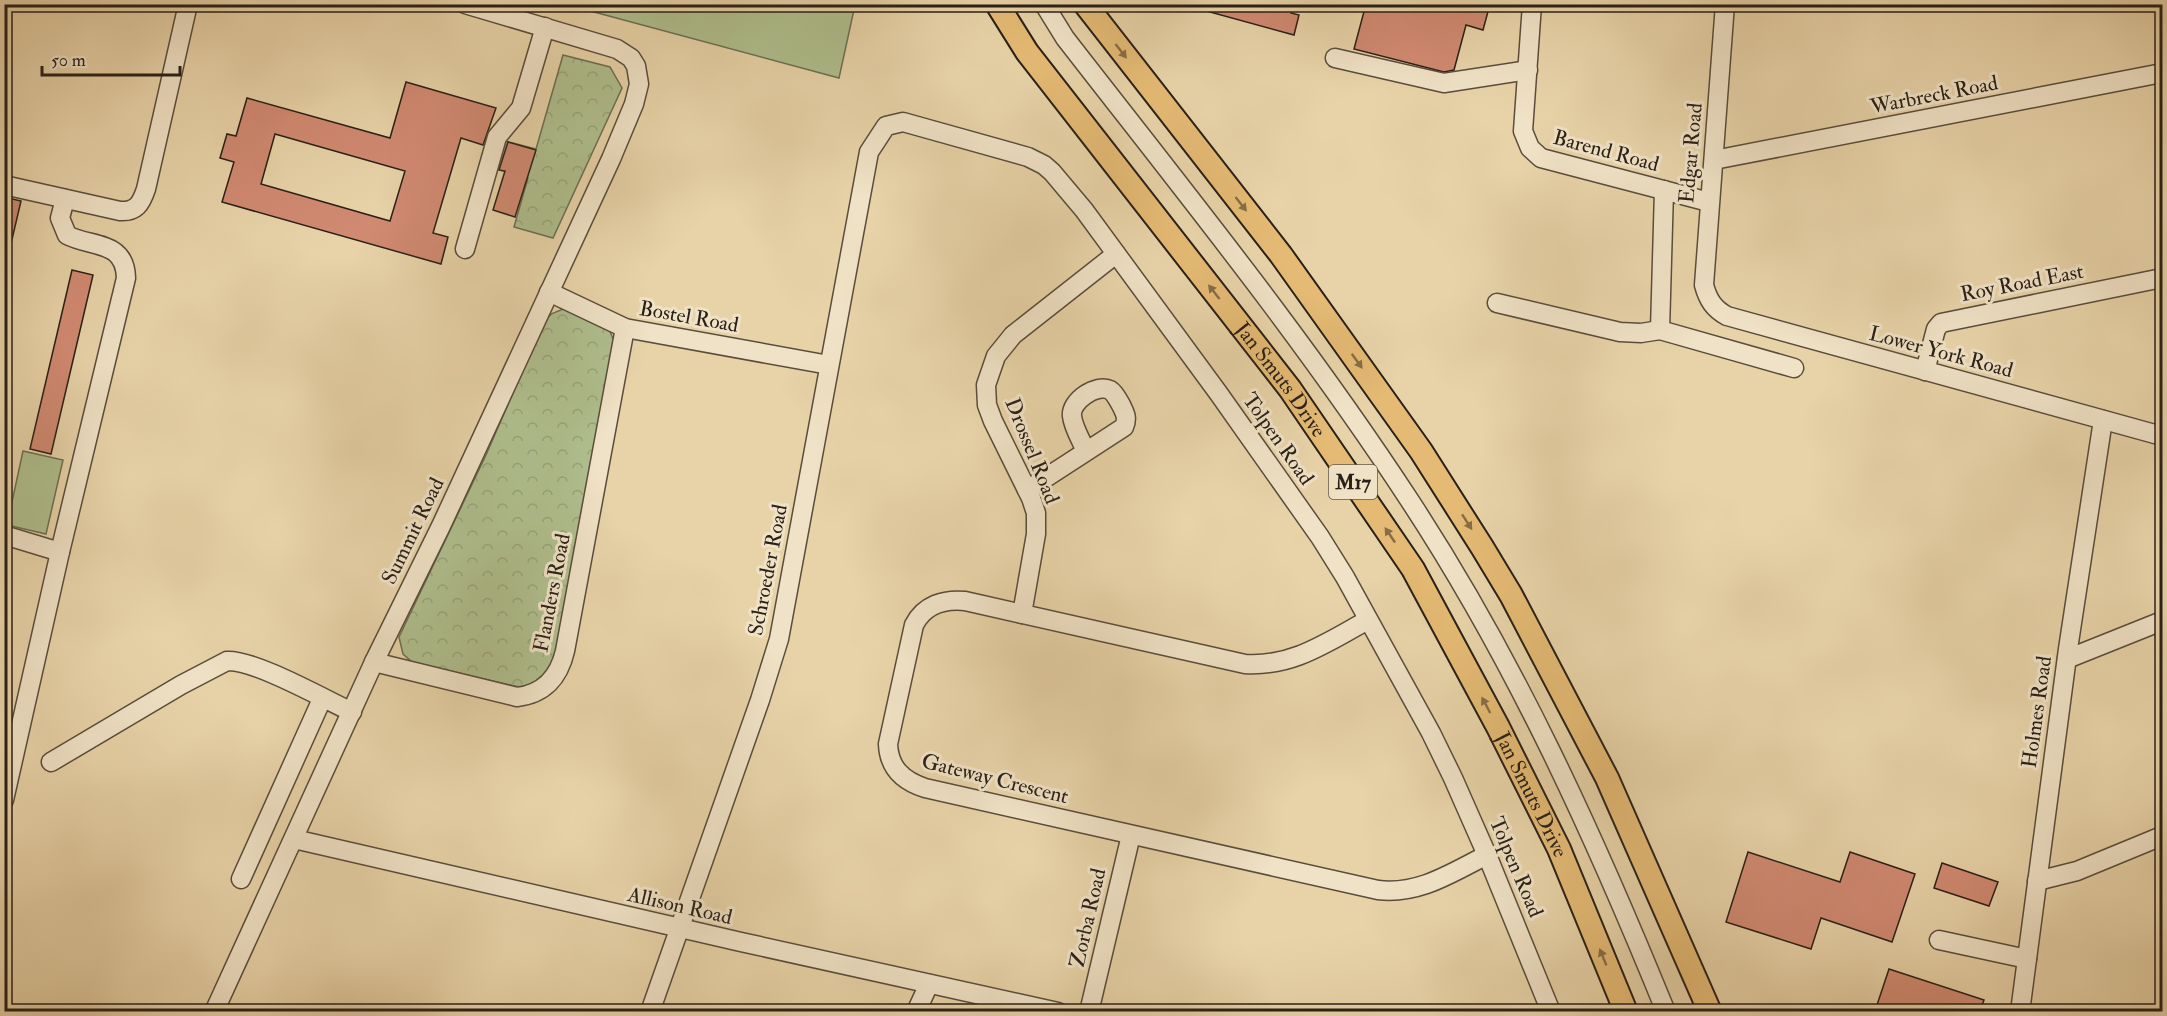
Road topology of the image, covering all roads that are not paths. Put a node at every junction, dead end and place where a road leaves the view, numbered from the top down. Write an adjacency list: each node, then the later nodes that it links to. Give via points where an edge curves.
1 (188, 4): 16 (street, via 140,204 135,210 120,211)
2 (465, 4): 8 (street)
3 (997, 4): 60 (main road, Jan Smuts Drive / M17, one-way to 3, via 1559,849 1413,569 1290,389 1027,52)
4 (1044, 4): 61 (street, via 1065,38 1326,377 1411,503 1462,587 1563,773)
5 (1085, 4): 62 (main road, one-way to 62, via 1281,255 1421,451 1482,547 1607,778)
6 (1532, 4): 10 (street, Barend Road)
7 (1725, 4): 13 (street, Edgar Road)
8 (545, 27): 18 (street, via 521,108 497,137); 21 (street, Summit Road, via 624,53 636,66 639,84 634,104)
9 (1335, 58): 10 (street, via 1444,83)
10 (1528, 70): 15 (street, Barend Road, via 1523,131 1535,154)
11 (2163, 73): 13 (street, Warbreck Road)
12 (886, 126): 19 (street, Tolpen Road, via 909,123 1036,160 1052,172); 26 (street, Schroeder Road, via 869,152)
13 (1714, 160): 17 (street, Edgar Road)
14 (4, 185): 16 (street)
15 (1664, 190): 17 (street, Barend Road); 25 (street)
16 (65, 199): 34 (street, via 60,218 67,235 110,248 123,262 126,278)
17 (1710, 202): 23 (street, Edgar Road, via 1704,285)
18 (465, 249)
19 (1116, 254): 32 (street, Drossel Road, via 1013,335 991,366 986,385 987,405); 36 (street, Tolpen Road, via 1320,537)
20 (2163, 278): 28 (street, Roy Road East, via 1941,323)
21 (549, 292): 24 (street, Bostel Road); 39 (street, Summit Road)
22 (1497, 303): 25 (street, via 1620,332)
23 (1711, 303): 28 (street, Lower York Road, via 1727,316)
24 (625, 328): 26 (street, Bostel Road); 39 (street, Flanders Road, via 563,663 555,678 539,691 517,697)
25 (1660, 330): 27 (street)
26 (829, 365): 50 (street, Schroeder Road, via 779,639)
27 (1794, 368)
28 (1925, 371): 29 (street, Lower York Road)
29 (2103, 420): 30 (street, Lower York Road); 38 (street, Holmes Road)
30 (2163, 436)
31 (1086, 451): 32 (street)
32 (1027, 490): 35 (street, Drossel Road, via 1036,513 1036,534)
33 (4, 535): 34 (street)
34 (60, 552): 43 (street)
35 (1022, 614): 36 (street, Gateway Crescent, via 1261,665 1299,657); 44 (street, Gateway Crescent, via 949,600 918,616 888,744 892,765 908,781 925,788)
36 (1368, 620): 47 (street, Tolpen Road, via 1431,734)
37 (2163, 621): 38 (street)
38 (2067, 659): 49 (street, Holmes Road)
39 (374, 662): 41 (street, Summit Road)
40 (322, 699): 41 (street); 42 (street, via 252,666 227,661); 48 (street)
41 (352, 712): 46 (street, Summit Road)
42 (51, 762)
43 (4, 800)
44 (1131, 835): 47 (street, Gateway Crescent, via 1391,891 1427,885); 58 (street, Zorba Road)
45 (2163, 836): 49 (street, via 2077,871)
46 (294, 839): 50 (street, Allison Road); 54 (street, Summit Road)
47 (1487, 855): 59 (street, Tolpen Road)
48 (241, 879)
49 (2037, 881): 52 (street, Holmes Road)
50 (679, 929): 53 (street, Allison Road); 55 (street, Schroeder Road)
51 (1939, 940): 52 (street)
52 (2027, 959): 63 (street, Holmes Road)
53 (929, 984): 56 (street); 57 (street, Allison Road)
54 (214, 1011)
55 (650, 1011)
56 (916, 1011)
57 (1058, 1011)
58 (1089, 1011)
59 (1551, 1011)
60 (1626, 1011)
61 (1666, 1011)
62 (1710, 1011)
63 (2020, 1011)

